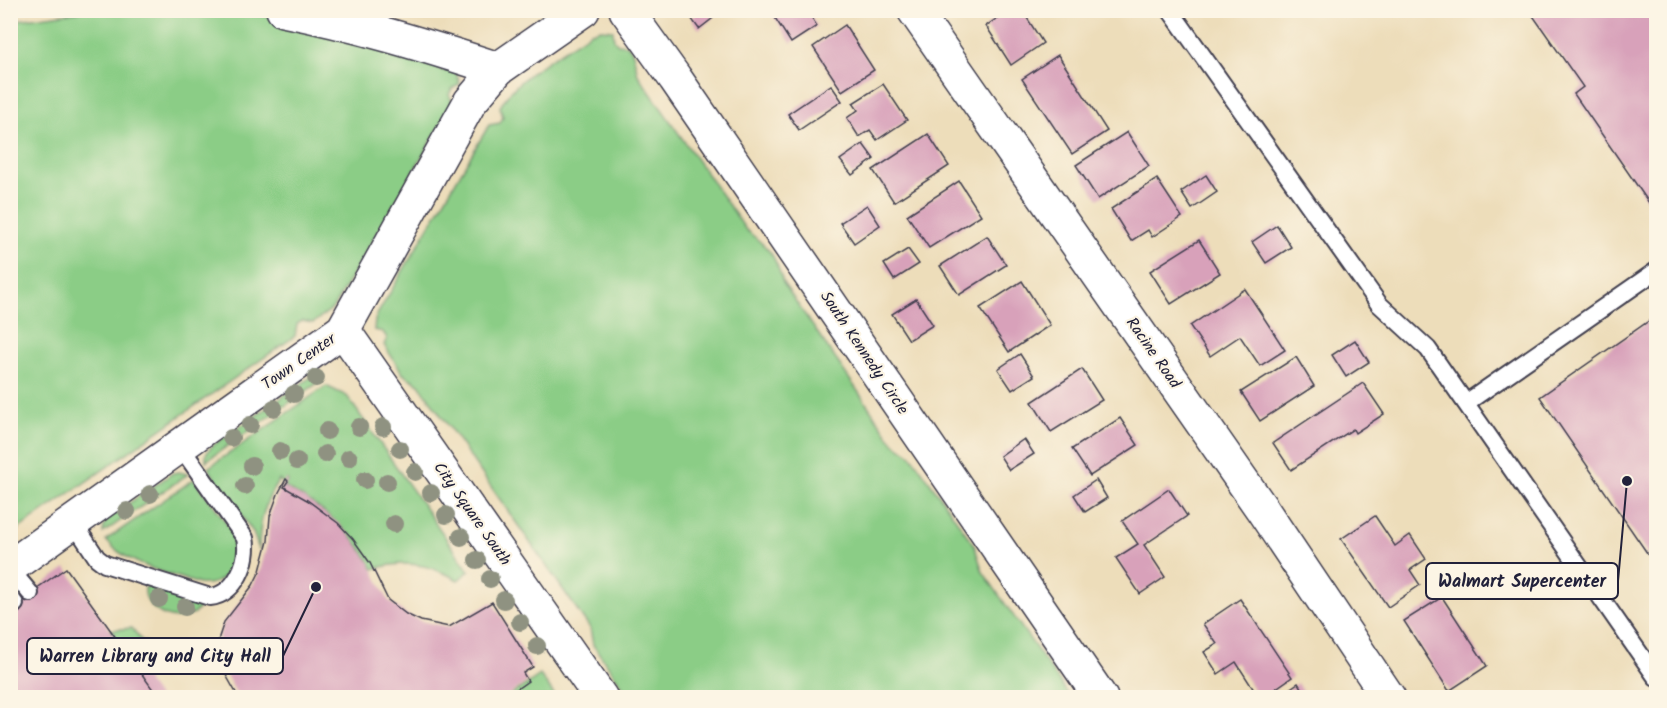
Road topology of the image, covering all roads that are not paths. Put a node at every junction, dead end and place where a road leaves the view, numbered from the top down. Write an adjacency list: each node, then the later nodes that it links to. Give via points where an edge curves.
1 (282, 10): 6 (street, via 386,35)
2 (583, 10): 6 (street, Town Center)
3 (626, 10): 16 (street, South Kennedy Circle)
4 (914, 10): 17 (street, Racine Road)
5 (1170, 10): 9 (lane, via 1379,304 1428,350)
6 (498, 69): 8 (street, Town Center, via 470,102)
7 (1656, 271): 9 (lane)
8 (343, 330): 10 (street, Town Center); 15 (street, City Square South)
9 (1467, 403): 14 (lane)
10 (180, 446): 11 (street, Town Center); 11 (lane, via 245,538 247,553 225,593 210,597 105,564)
11 (73, 522): 12 (street, Town Center)
12 (10, 568): 13 (lane)
13 (30, 593)
14 (1656, 677)
15 (601, 698)
16 (1101, 698)
17 (1389, 698)

